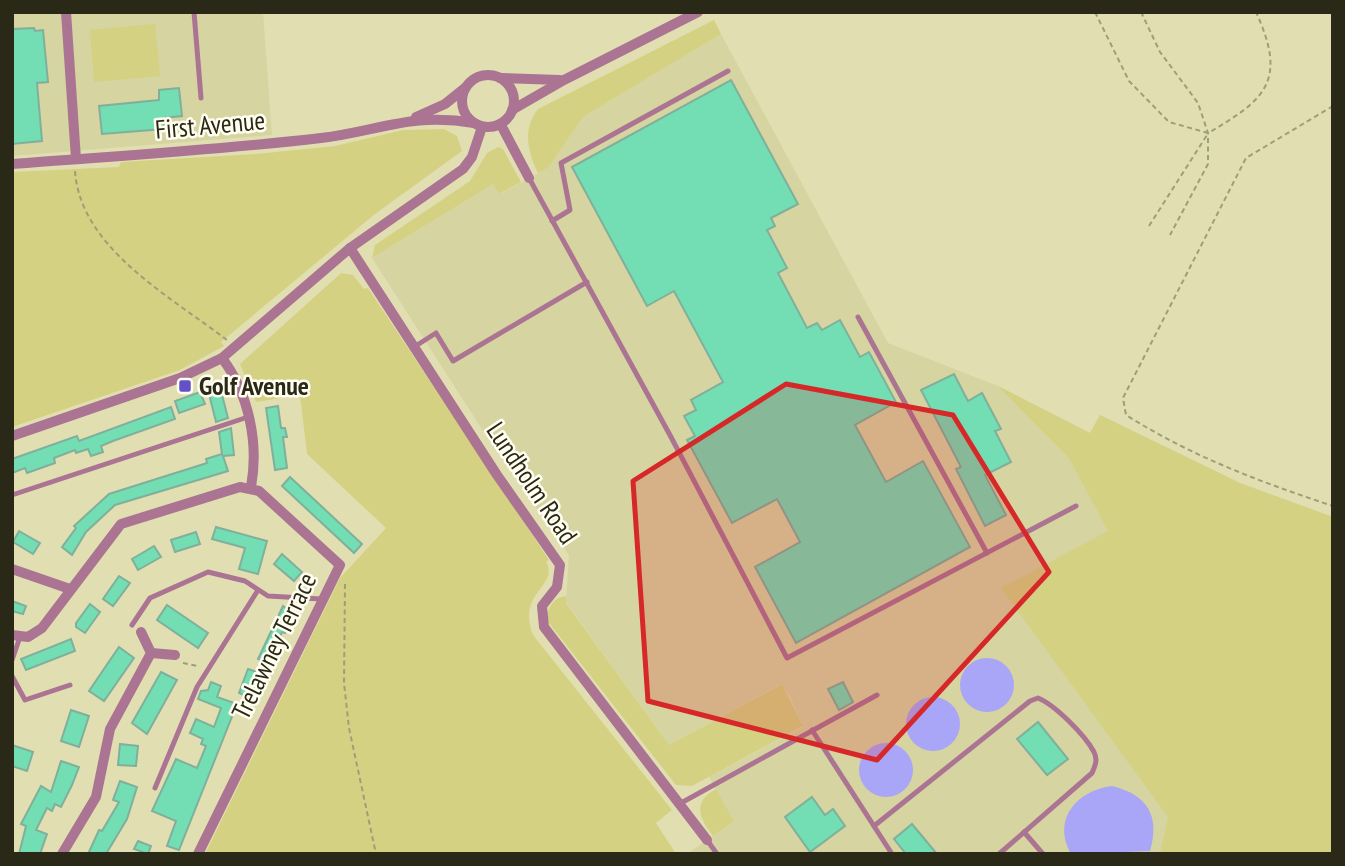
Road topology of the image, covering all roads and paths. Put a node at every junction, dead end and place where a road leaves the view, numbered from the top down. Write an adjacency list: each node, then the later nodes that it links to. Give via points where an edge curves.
1 (66, 12): 18 (street)
2 (194, 12): 11 (lane)
3 (698, 12): 9 (street)
4 (1095, 12): 17 (path, via 1129,81 1169,122)
5 (1141, 12): 17 (path, via 1160,52 1198,103)
6 (1256, 12): 17 (path, via 1270,43 1270,78 1248,110)
7 (728, 71): 21 (lane, via 561,163 570,210)
8 (500, 78): 9 (street); 10 (street, via 481,76); 13 (street, via 513,93)
9 (564, 80): 13 (street)
10 (467, 86): 14 (street, First Avenue, via 445,104); 15 (street, via 462,108)
11 (201, 98)
12 (1333, 106): 35 (path, via 1246,158 1123,398 1126,415 1166,440 1248,478)
13 (512, 110): 16 (street)
14 (410, 119): 15 (street, First Avenue, via 445,118); 18 (street, First Avenue, via 324,138)
15 (478, 125): 16 (street); 24 (street, via 472,158 463,170)
16 (500, 125): 20 (street)
17 (1208, 133): 22 (path); 23 (path, via 1208,164)
18 (75, 159): 19 (street, First Avenue); 27 (path, via 80,202 99,236)
19 (12, 164)
20 (529, 178): 21 (lane)
21 (552, 220): 25 (lane)
22 (1150, 226)
23 (1170, 235)
24 (350, 248): 27 (street); 28 (street, Lundholm Road)
25 (587, 282): 28 (lane, via 453,361 436,333); 36 (lane, via 787,658)
26 (858, 317): 36 (lane)
27 (236, 347): 29 (street)
28 (414, 347): 53 (street, Lundholm Road, via 560,565 557,587 542,606 544,627)
29 (222, 358): 30 (street, via 240,383); 31 (street, via 180,378)
30 (249, 417): 32 (street); 33 (lane)
31 (12, 436)
32 (251, 487): 37 (street, Trelawney Terrace); 39 (street, via 121,524)
33 (12, 495)
34 (1076, 506): 36 (lane)
35 (1333, 506)
36 (987, 553)
37 (340, 565): 41 (street, Trelawney Terrace); 59 (path, via 347,575 344,682 349,728)
38 (12, 569): 39 (street)
39 (70, 589): 43 (street, via 41,628 28,637)
40 (258, 590): 41 (lane, via 268,596); 42 (lane, via 245,581 208,572 149,598); 47 (lane)
41 (321, 599): 58 (street, Trelawney Terrace)
42 (136, 629): 44 (street)
43 (16, 636): 46 (lane)
44 (151, 653): 45 (street); 57 (street, via 110,729 96,797)
45 (175, 655): 47 (path, via 174,662)
46 (12, 660)
47 (209, 667): 52 (lane)
48 (12, 676): 49 (lane, via 25,700)
49 (70, 685)
50 (877, 695): 51 (lane)
51 (812, 730): 53 (lane); 54 (lane)
52 (155, 788)
53 (681, 803): 56 (street, Lundholm Road)
54 (874, 826): 55 (lane, via 1038,698 1052,704 1095,753 1097,764); 61 (lane)
55 (1024, 832): 62 (lane); 63 (lane)
56 (707, 840): 60 (lane)
57 (62, 854)
58 (198, 854)
59 (376, 854)
60 (717, 854)
61 (892, 854)
62 (999, 854)
63 (1043, 854)

